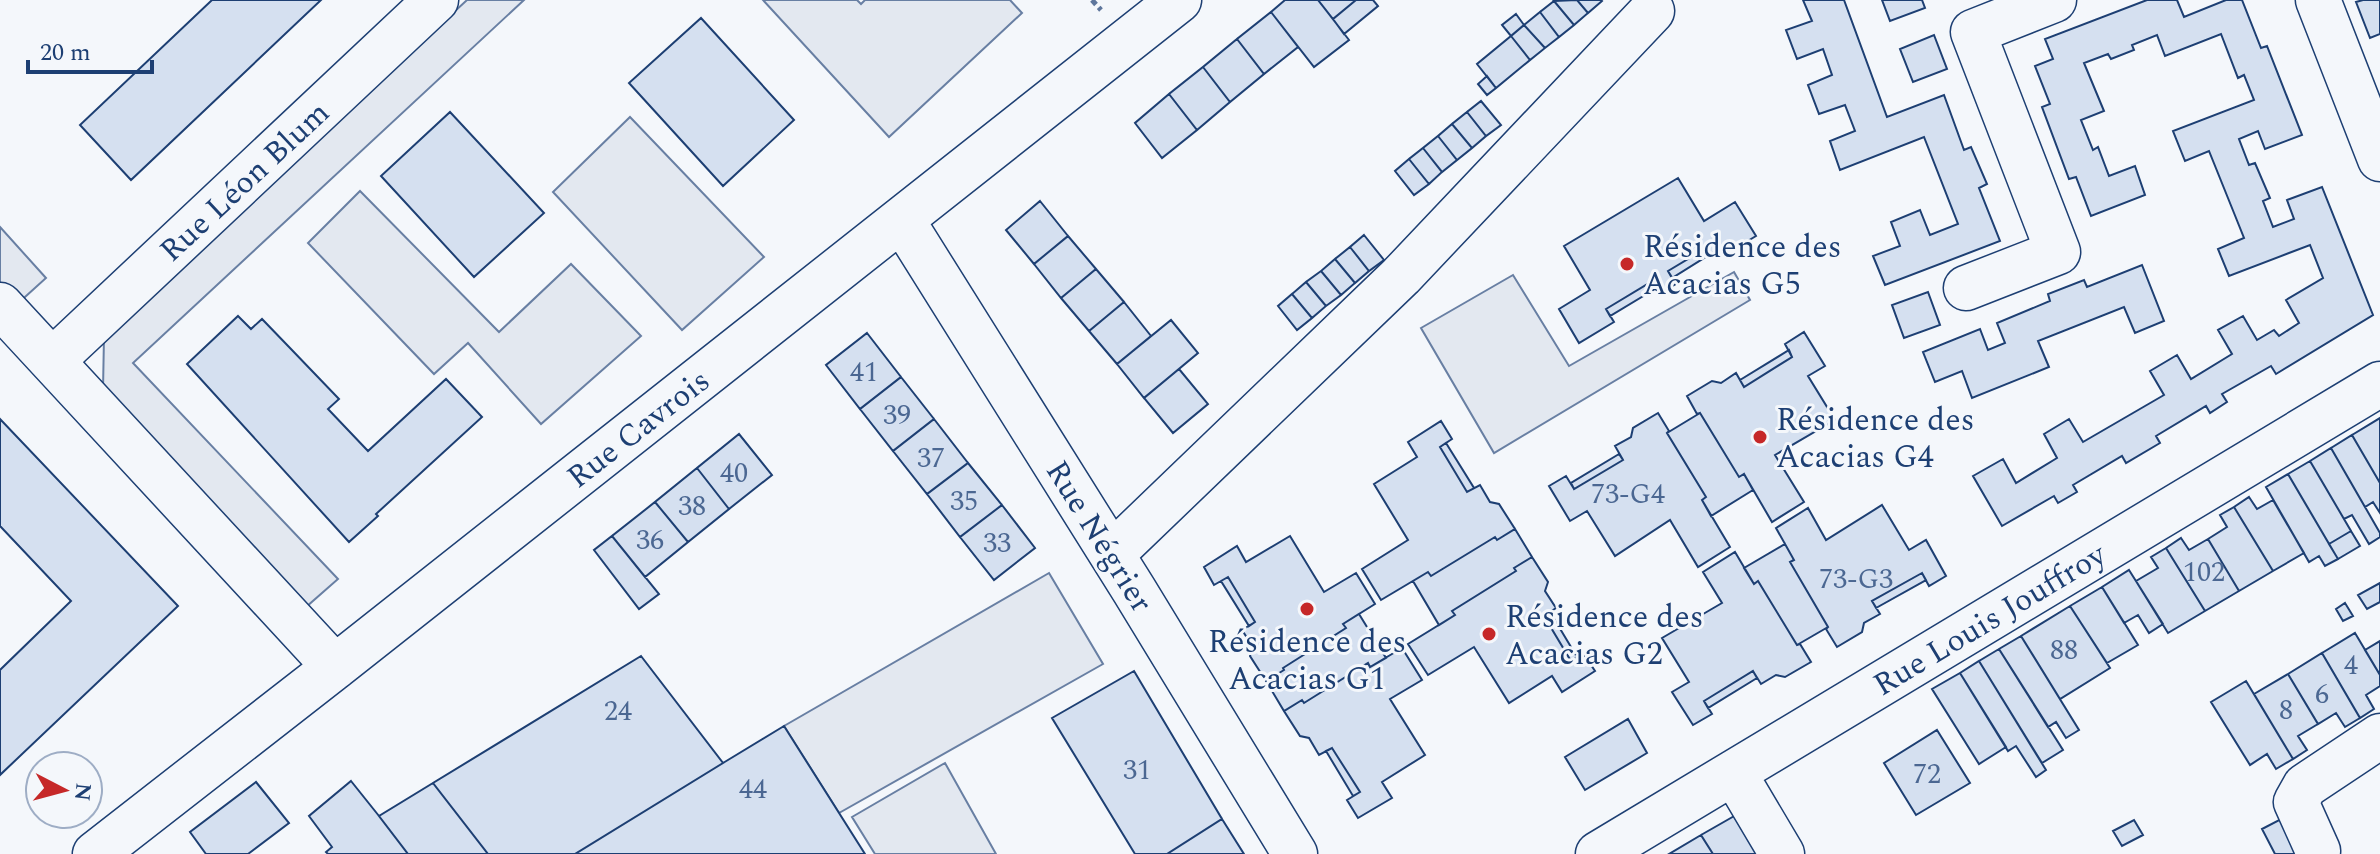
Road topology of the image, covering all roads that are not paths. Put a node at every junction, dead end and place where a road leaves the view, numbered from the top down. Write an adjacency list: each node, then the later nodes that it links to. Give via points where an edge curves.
1 (436, 0): 10 (street, Rue Léon Blum)
2 (1179, 0): 7 (street, Rue Cavrois)
3 (2054, 0): 8 (street, via 1973,32 2058,252)
4 (2318, 0): 6 (street)
5 (1652, 11): 12 (street, via 1401,276)
6 (2380, 159)
7 (902, 220): 12 (street, Rue Négrier); 13 (street, Rue Cavrois)
8 (1966, 288)
9 (0, 305): 10 (street)
10 (52, 361): 13 (street)
11 (2380, 384): 15 (street, Rue Louis Jouffroy)
12 (1112, 554): 18 (street, Rue Négrier)
13 (335, 667): 17 (street, Rue Cavrois)
14 (2380, 736): 16 (street, via 2305,786 2296,802)
15 (1734, 773): 19 (street, Rue Louis Jouffroy); 20 (street)
16 (2318, 851)
17 (95, 854)
18 (1295, 854)
19 (1598, 854)
20 (1782, 854)

